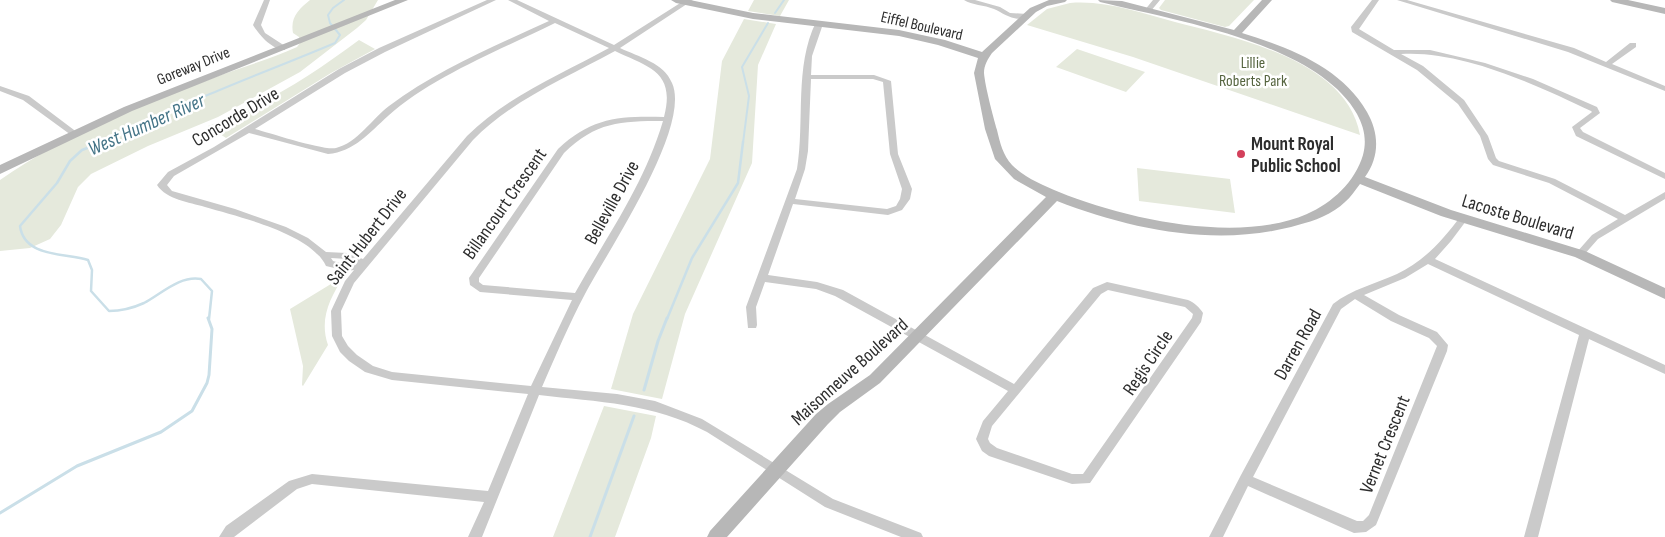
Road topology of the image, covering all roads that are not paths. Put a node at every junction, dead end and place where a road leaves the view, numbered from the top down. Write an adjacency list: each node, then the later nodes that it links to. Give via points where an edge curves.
1 (267, 0): 22 (street, via 257,25 262,34)
2 (402, 0): 22 (street, Goreway Drive)
3 (493, 0): 31 (street, Concorde Drive, via 366,58)
4 (511, 0): 18 (street)
5 (676, 0): 14 (street, Eiffel Boulevard)
6 (967, 0): 17 (street, via 998,8 1000,12 1016,17)
7 (1062, 0): 17 (street, via 1039,7)
8 (1103, 0): 15 (street)
9 (1157, 0): 15 (street)
10 (1267, 0): 20 (street)
11 (1376, 0): 24 (street, via 1355,30)
12 (1400, 0): 26 (street)
13 (1615, 0): 16 (street)
14 (688, 1): 19 (street, Eiffel Boulevard, via 762,17); 23 (street, Saint Hubert Drive)
15 (1148, 11): 20 (street)
16 (1665, 11)
17 (1027, 16): 25 (street)
18 (556, 20): 23 (street); 31 (street, via 431,82 391,109 340,151 328,151)
19 (819, 24): 25 (street, Eiffel Boulevard, via 898,32); 27 (street, via 809,51)
20 (1236, 34): 35 (street, via 1304,60 1336,82 1356,102 1367,120 1371,142 1368,161)
21 (1634, 45): 26 (street)
22 (282, 48): 32 (street, Goreway Drive)
23 (615, 48): 30 (street, Belleville Drive, via 649,64 667,78 672,90); 43 (street, Saint Hubert Drive, via 512,104 486,122)
24 (1394, 52): 34 (street, via 1433,52 1525,77 1557,91 1594,109 1596,113 1576,127 1579,134); 40 (street, via 1432,76 1461,102 1484,136 1496,163 1552,182)
25 (984, 56): 36 (street, via 979,73 1001,159 1018,176)
26 (1608, 64): 29 (street)
27 (807, 77): 38 (street, via 803,160); 38 (street, via 880,78 886,81 894,154 906,184 906,194 900,208 888,212)
28 (0, 88): 32 (street, via 26,98)
29 (1665, 89)
30 (667, 119): 47 (street, Belleville Drive, via 649,170); 47 (street, Billancourt Crescent, via 612,120 574,139 561,151 474,278 474,283 480,288)
31 (248, 130): 43 (street, Concorde Drive, via 171,174 163,188 169,193 288,231 327,255 330,264 347,268)
32 (74, 133): 33 (street, Goreway Drive)
33 (0, 170)
34 (1665, 176)
35 (1358, 179): 36 (street, via 1339,201 1312,216 1242,231 1188,230 1142,223 1104,214); 39 (street, Lacoste Boulevard)
36 (1055, 195): 50 (street, Maisonneuve Boulevard)
37 (1665, 195): 40 (street)
38 (790, 201): 44 (street)
39 (1463, 218): 41 (street, Lacoste Boulevard); 42 (street, Darren Road)
40 (1624, 218): 41 (street, via 1595,237)
41 (1580, 254): 45 (street, Lacoste Boulevard)
42 (1429, 260): 46 (street, Darren Road); 49 (street)
43 (364, 264): 53 (street, Saint Hubert Drive, via 344,291 336,312 337,336 353,358 369,369 392,376)
44 (762, 278): 48 (street, via 751,307); 50 (street, via 833,291)
45 (1665, 294)
46 (1356, 295): 55 (street, Darren Road, via 1338,307); 55 (street, Vernet Crescent, via 1433,335 1442,345 1442,352 1374,518 1369,525 1354,527)
47 (578, 297): 53 (street, Belleville Drive)
48 (752, 325)
49 (1585, 334): 51 (street); 62 (street)
50 (918, 336): 52 (street); 54 (street, Maisonneuve Boulevard, via 875,379 834,408)
51 (1665, 370)
52 (1016, 390): 52 (street, Regis Circle, via 984,430 982,439 986,447 1072,479 1086,478 1197,320 1198,313 1179,301 1113,286 1102,287)
53 (535, 391): 54 (street, Saint Hubert Drive, via 655,406 698,422); 56 (street, Belleville Drive)
54 (775, 470): 57 (street, Saint Hubert Drive, via 829,503); 60 (street, Maisonneuve Boulevard)
55 (1244, 479): 61 (street, Darren Road)
56 (491, 497): 58 (street, via 312,479 293,485); 59 (street, Belleville Drive)
57 (912, 536)
58 (226, 537)
59 (475, 537)
60 (716, 537)
61 (1216, 537)
62 (1531, 537)

